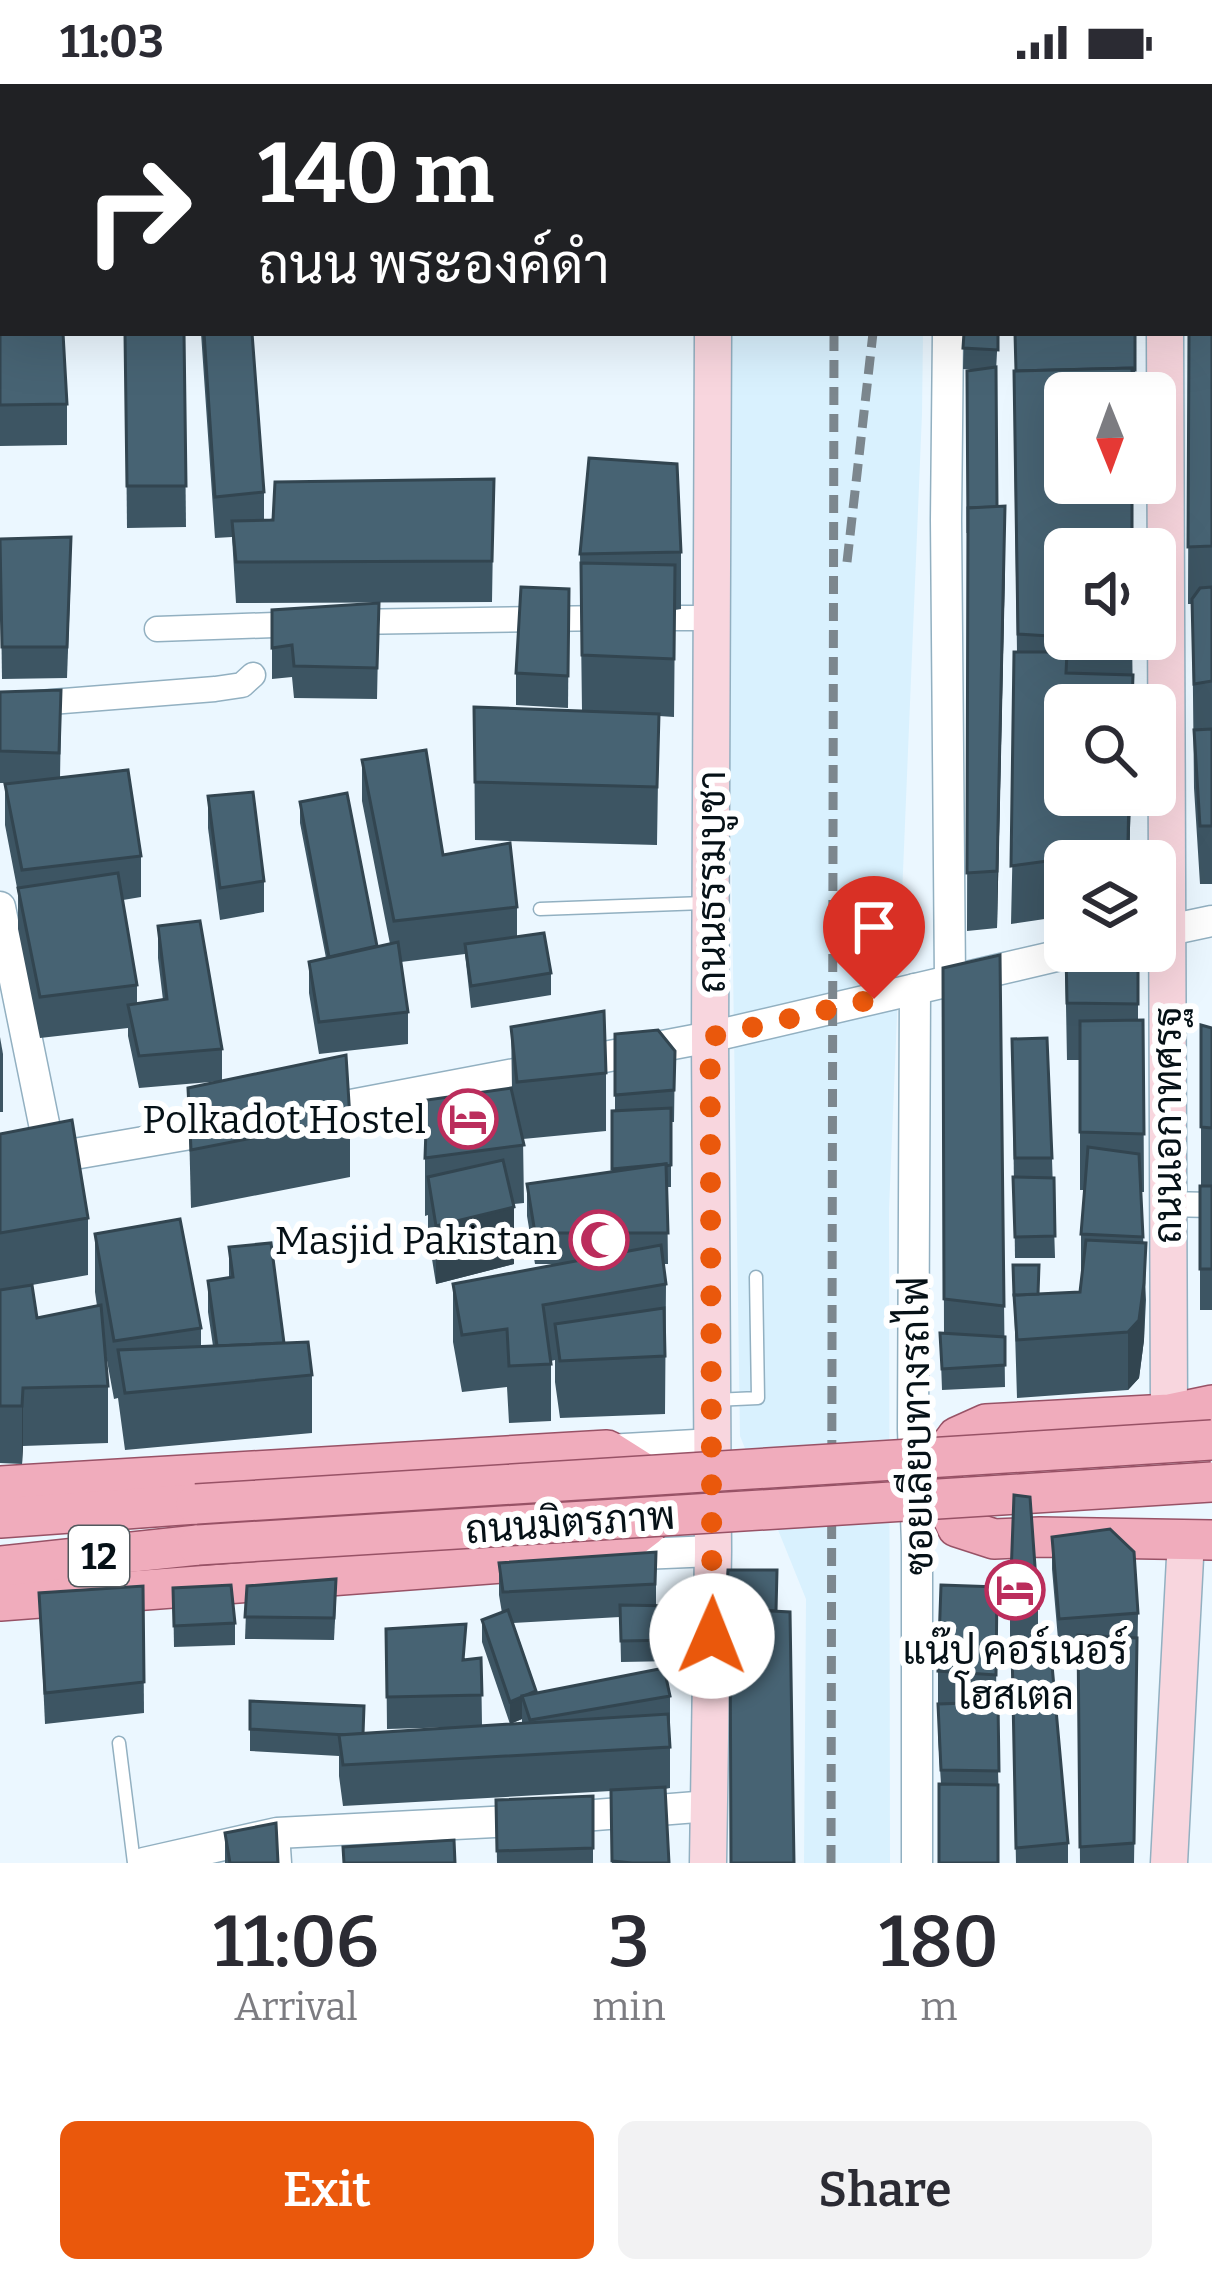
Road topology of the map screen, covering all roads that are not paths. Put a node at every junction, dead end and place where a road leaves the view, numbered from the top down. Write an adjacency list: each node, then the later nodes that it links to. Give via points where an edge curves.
1 (713, 336): 4 (main road, ถนนธรรมบูชา)
2 (948, 336): 16 (street)
3 (1165, 336): 8 (main road, ถนนเอกาทศรฐ, via 1177,632)
4 (713, 617): 5 (street); 9 (main road, ถนนธรรมบูชา)
5 (157, 628)
6 (253, 674): 7 (street, via 242,685 215,689)
7 (0, 706)
8 (1168, 840)
9 (711, 903): 11 (lane); 18 (main road, ถนนธรรมบูชา)
10 (0, 907): 19 (street)
11 (540, 909)
12 (1212, 921): 13 (street)
13 (1176, 929)
14 (1044, 959): 16 (street)
15 (1162, 972): 21 (main road, ถนนเอกาทศรฐ)
16 (950, 980): 17 (street)
17 (915, 989): 18 (street); 44 (street, ซอยเลียบทางรถไฟ)
18 (710, 1037): 19 (street); 24 (main road, ถนนธรรมบูชา)
19 (52, 1159): 20 (street)
20 (0, 1164)
21 (1166, 1204): 22 (street); 26 (main road, ถนนเอกาทศรฐ)
22 (1212, 1205)
23 (756, 1276): 24 (lane, via 758,1398)
24 (712, 1400): 28 (main road, ถนนธรรมบูชา)
25 (1212, 1405): 26 (main road)
26 (1169, 1414): 33 (main road, via 1031,1421 1002,1436 984,1478 1006,1524 1040,1537)
27 (1212, 1440): 32 (main road, ถนนมิตรภาพ / 12, bridge)
28 (713, 1444): 29 (street); 34 (main road, ถนนธรรมบูชา)
29 (607, 1450): 31 (main road); 35 (main road, via 645,1474 647,1526)
30 (1212, 1482): 36 (main road, ถนนมิตรภาพ / 12, bridge, via 198,1545)
31 (0, 1486)
32 (0, 1518)
33 (1199, 1539): 45 (main road)
34 (713, 1550): 35 (street); 39 (main road, ถนนธรรมบูชา)
35 (609, 1555): 37 (main road)
36 (0, 1566)
37 (0, 1601)
38 (119, 1743): 41 (lane)
39 (709, 1806): 40 (street); 43 (main road, ถนนธรรมบูชา)
40 (278, 1848): 42 (street)
41 (134, 1863)
42 (145, 1863)
43 (708, 1863)
44 (917, 1863)
45 (1168, 1863)

